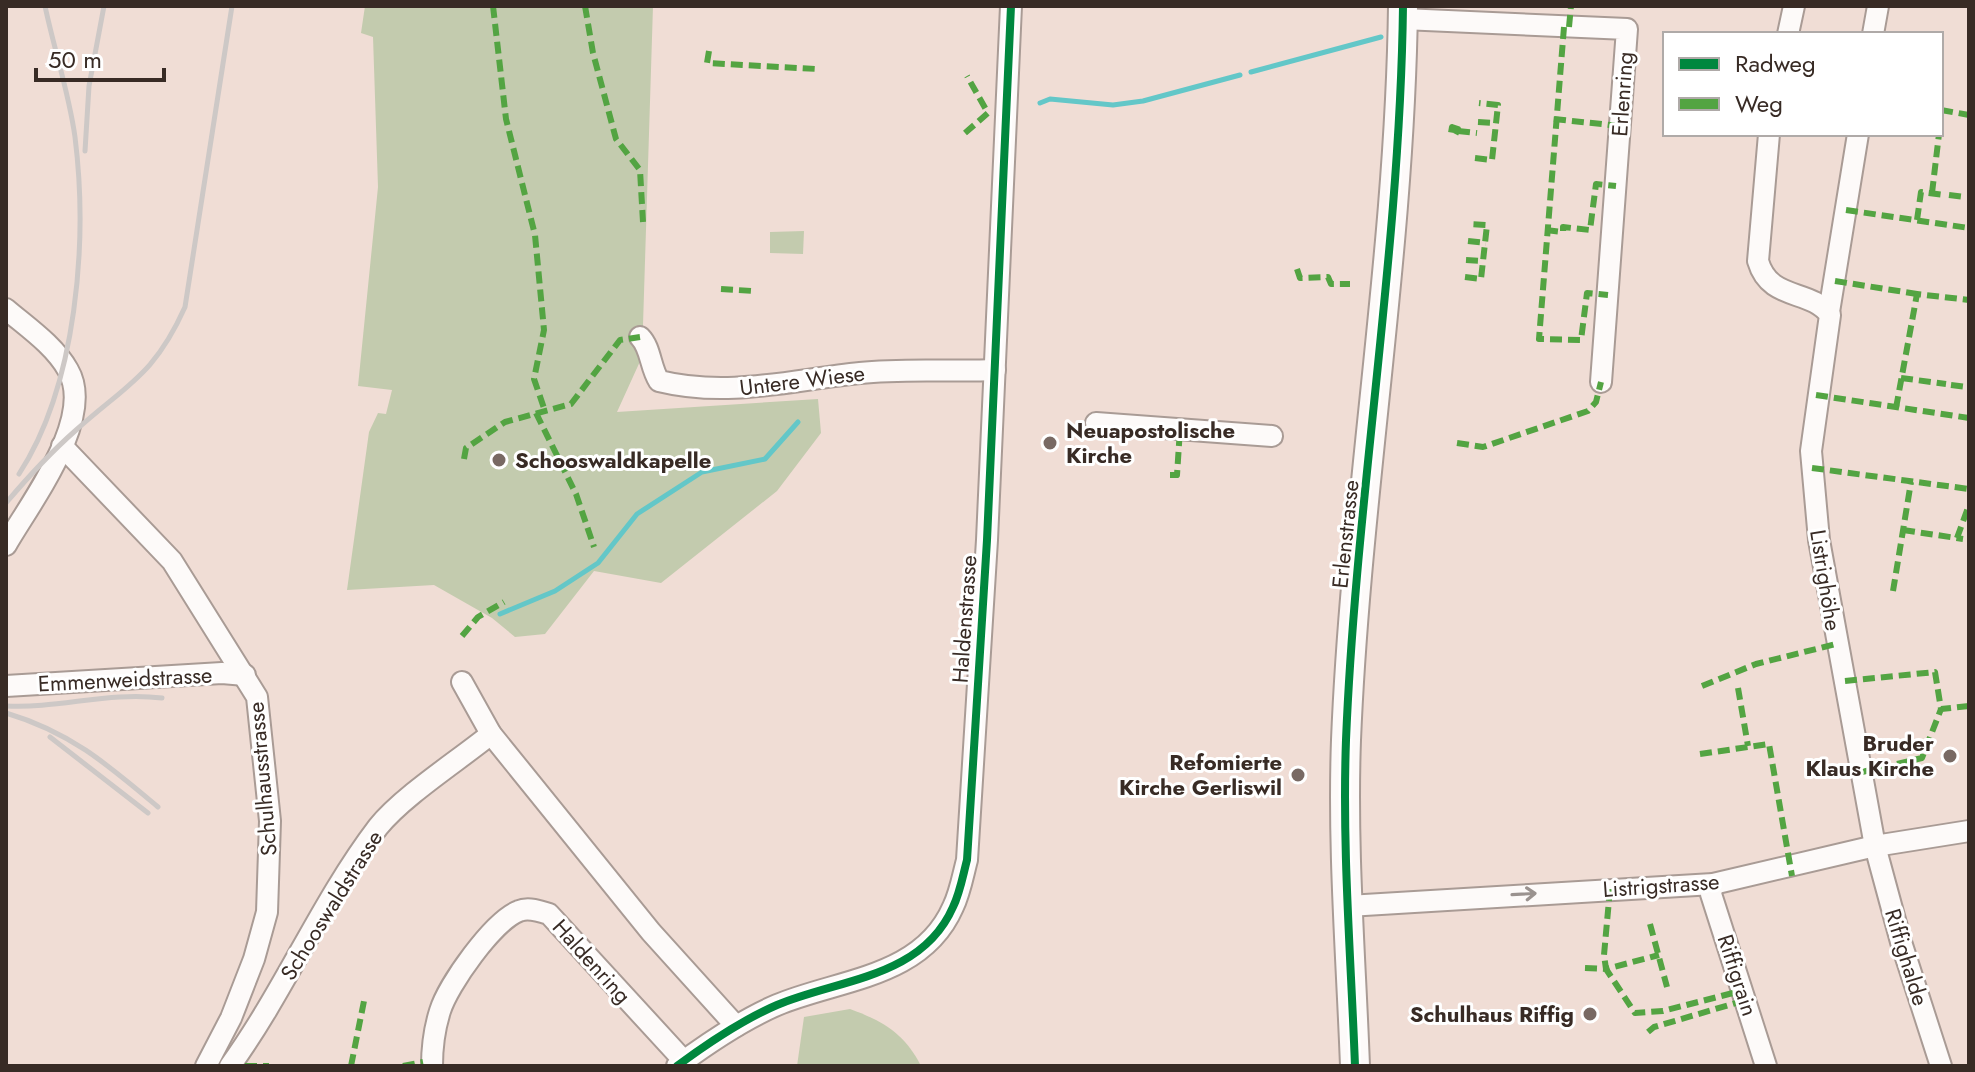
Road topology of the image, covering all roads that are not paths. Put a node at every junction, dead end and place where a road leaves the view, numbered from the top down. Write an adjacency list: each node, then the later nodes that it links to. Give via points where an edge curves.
1 (1011, 6): 12 (street, Haldenstrasse)
2 (1794, 6): 5 (street)
3 (1878, 6): 6 (street)
4 (1403, 12): 13 (street, Erlenring, via 1627,29); 25 (street, Erlenstrasse, via 1388,282 1348,711)
5 (1788, 32)
6 (1873, 32)
7 (1769, 136): 10 (street, via 1758,261 1763,278)
8 (1858, 136): 10 (street, Listrighöhe)
9 (6, 309): 16 (street, via 51,349 73,381 75,412)
10 (1829, 312): 23 (street, Listrighöhe, via 1811,460 1829,600)
11 (640, 337): 12 (street, Untere Wiese, via 659,381 680,387 751,390 861,372)
12 (995, 370): 26 (street, Haldenstrasse, via 967,860 954,907 932,939 902,963 778,1005)
13 (1601, 382)
14 (1096, 423): 15 (street)
15 (1272, 436)
16 (62, 446): 17 (street); 18 (street, Schulhausstrasse, via 172,561)
17 (6, 545)
18 (245, 675): 20 (street, Emmenweidstrasse); 28 (street, Schulhausstrasse, via 257,697 270,821 267,912 254,959)
19 (462, 682): 21 (street)
20 (6, 686)
21 (491, 734): 26 (street, via 651,932); 29 (street, Schooswaldstrasse, via 379,827)
22 (1969, 831): 23 (street, Listrigstrasse)
23 (1875, 846): 24 (street, Listrigstrasse); 33 (street, Riffighalde)
24 (1713, 884): 25 (street, Listrigstrasse, one-way to 24); 32 (street, Riffigrain, via 1711,894)
25 (1348, 906): 31 (street, Erlenstrasse)
26 (736, 1026): 27 (street, Haldenstrasse)
27 (680, 1064): 30 (street, Haldenring, via 549,914 538,910 519,911 465,966 440,1008)
28 (206, 1066)
29 (230, 1066)
30 (432, 1066)
31 (1355, 1066)
32 (1766, 1066)
33 (1941, 1066)

